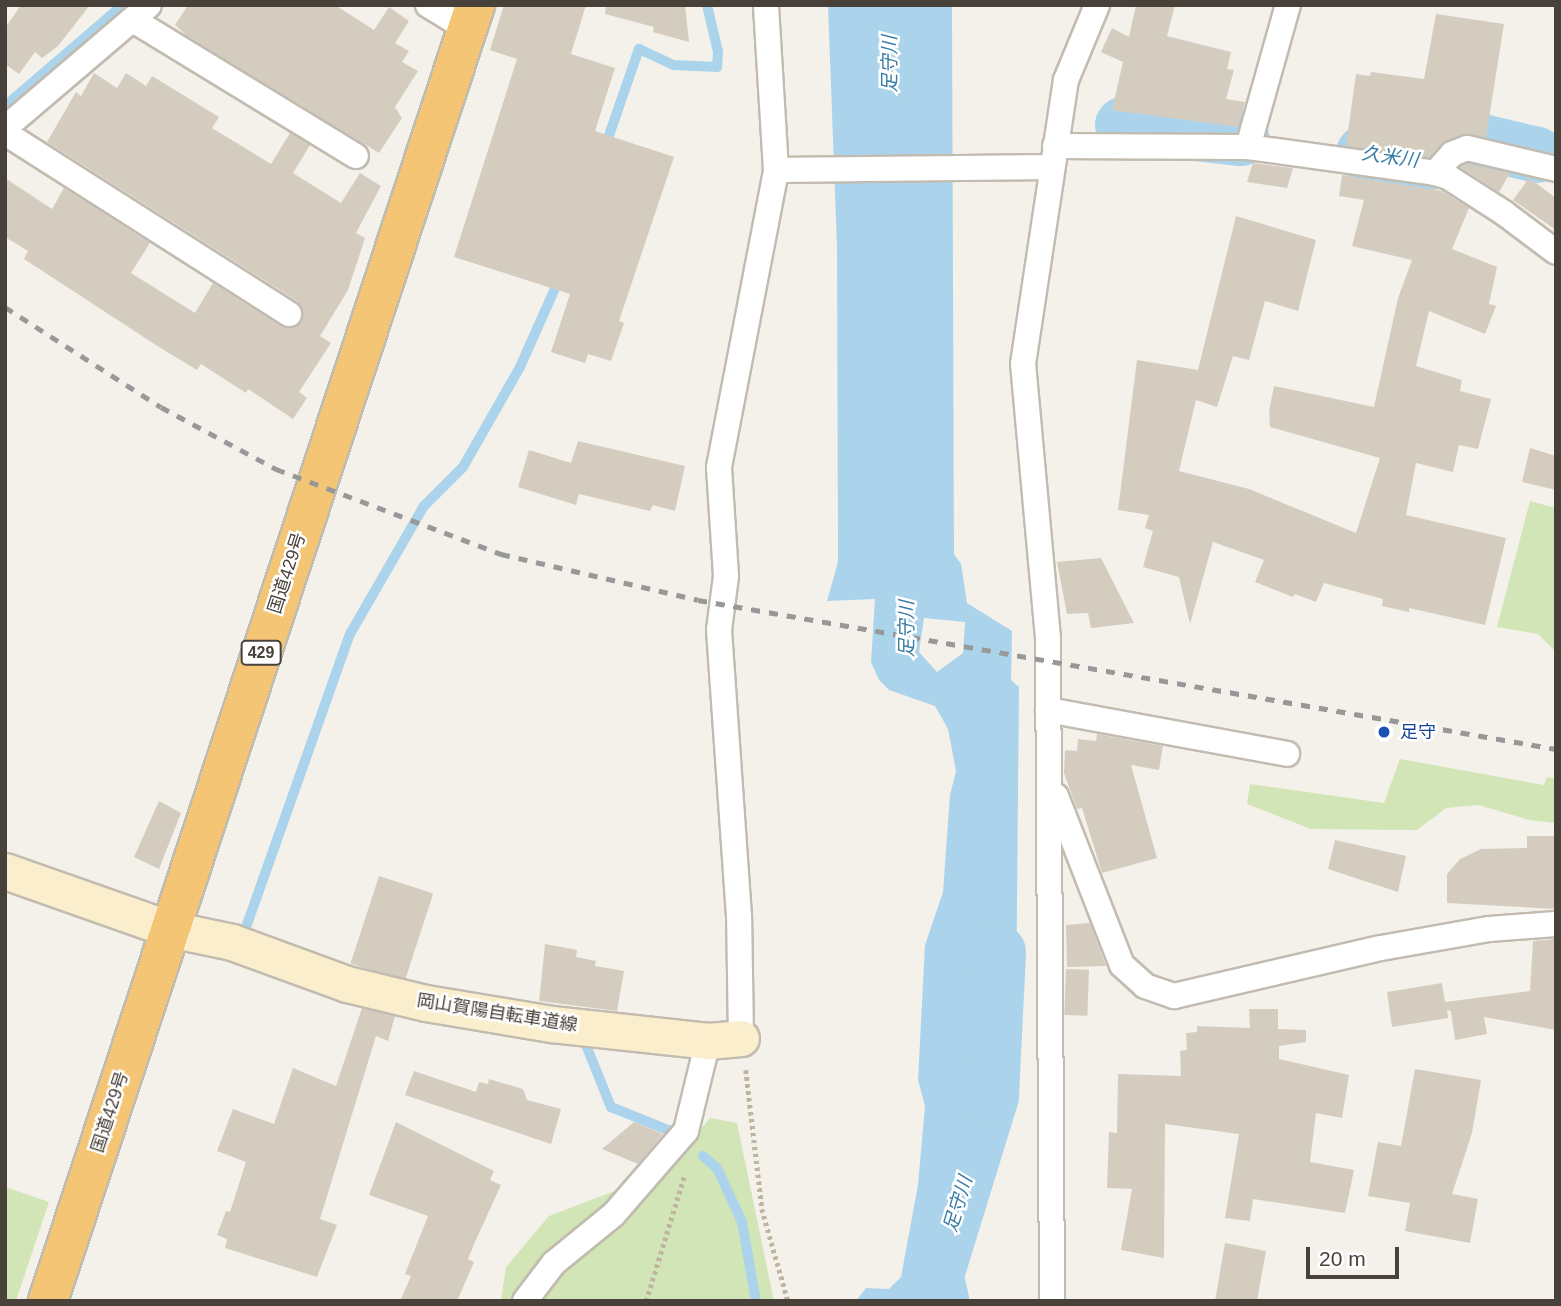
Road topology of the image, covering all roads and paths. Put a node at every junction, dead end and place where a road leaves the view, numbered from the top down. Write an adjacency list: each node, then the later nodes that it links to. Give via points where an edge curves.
1 (428, 5): 6 (street)
2 (766, 5): 12 (street)
3 (1097, 5): 10 (street, via 1066,80)
4 (1287, 5): 8 (street)
5 (141, 12): 7 (street); 9 (street)
6 (471, 17): 21 (highway, 国道429号 / 429)
7 (5, 130): 15 (street)
8 (1248, 147): 10 (street); 13 (street)
9 (356, 156)
10 (1053, 156): 12 (street, via 1020,167); 16 (street, via 1023,364 1048,638)
11 (1556, 169): 13 (street, via 1467,148 1452,154)
12 (782, 171): 22 (street, via 719,467 726,576 719,630 737,888)
13 (1435, 173): 14 (street, via 1504,213)
14 (1556, 252)
15 (289, 314)
16 (1048, 710): 17 (street); 18 (street)
17 (1287, 754)
18 (1050, 782): 20 (street, via 1122,965 1145,986 1174,996 1381,948 1489,929); 28 (street)
19 (5, 871): 21 (main road, 岡山賀陽自転車道線)
20 (1556, 924)
21 (170, 929): 22 (main road, 岡山賀陽自転車道線, via 232,942 347,984 426,1003 552,1024); 24 (highway, 国道429号 / 429)
22 (724, 1040): 23 (street); 27 (path)
23 (686, 1131): 25 (street, via 614,1214 554,1263); 26 (path, via 696,1137)
24 (48, 1301)
25 (524, 1301)
26 (646, 1301)
27 (788, 1301)
28 (1052, 1301)

